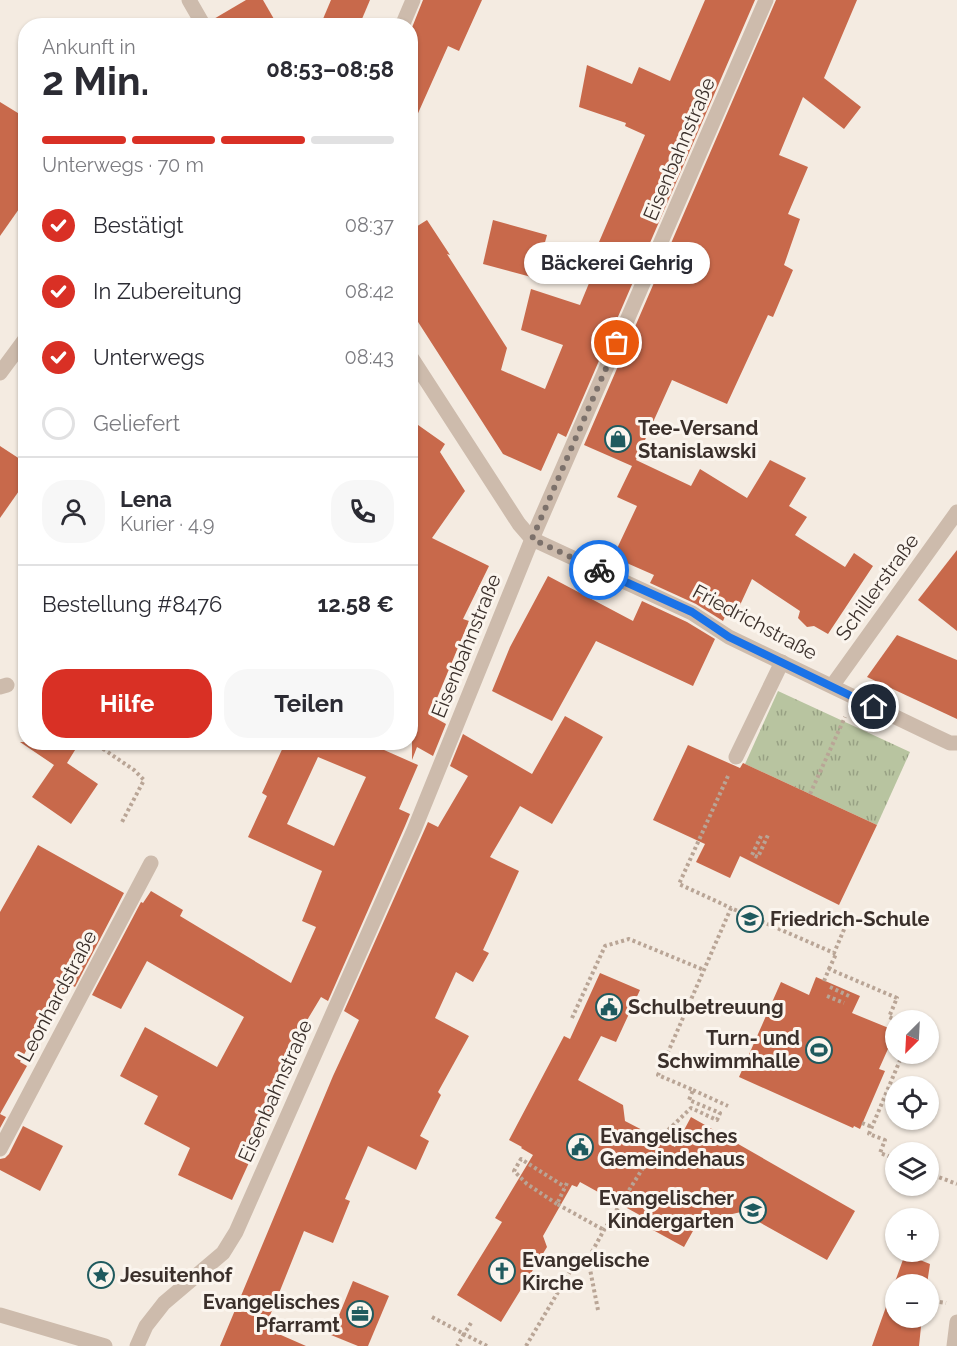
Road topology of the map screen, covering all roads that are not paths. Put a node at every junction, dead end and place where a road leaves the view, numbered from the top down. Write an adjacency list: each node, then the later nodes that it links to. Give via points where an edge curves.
1 (189, 0): 4 (street)
2 (413, 0): 5 (street)
3 (766, 0): 10 (street, Eisenbahnstraße)
4 (199, 18)
5 (405, 18)
6 (18, 349): 8 (street)
7 (418, 368): 10 (street, via 519,525)
8 (0, 373)
9 (957, 513): 12 (street, Schillerstraße)
10 (532, 539): 11 (street, Friedrichstraße, via 692,612 729,637); 20 (street, Eisenbahnstraße, via 414,830 236,1232 222,1253 164,1303 146,1326)
11 (782, 662): 12 (street, Friedrichstraße); 14 (street)
12 (832, 686): 13 (street, Friedrichstraße, via 950,743)
13 (957, 742)
14 (736, 757)
15 (151, 863): 16 (street, Leonhardstraße)
16 (0, 1149)
17 (0, 1315): 19 (street)
18 (957, 1322): 21 (street)
19 (105, 1346)
20 (137, 1346)
21 (954, 1346)

